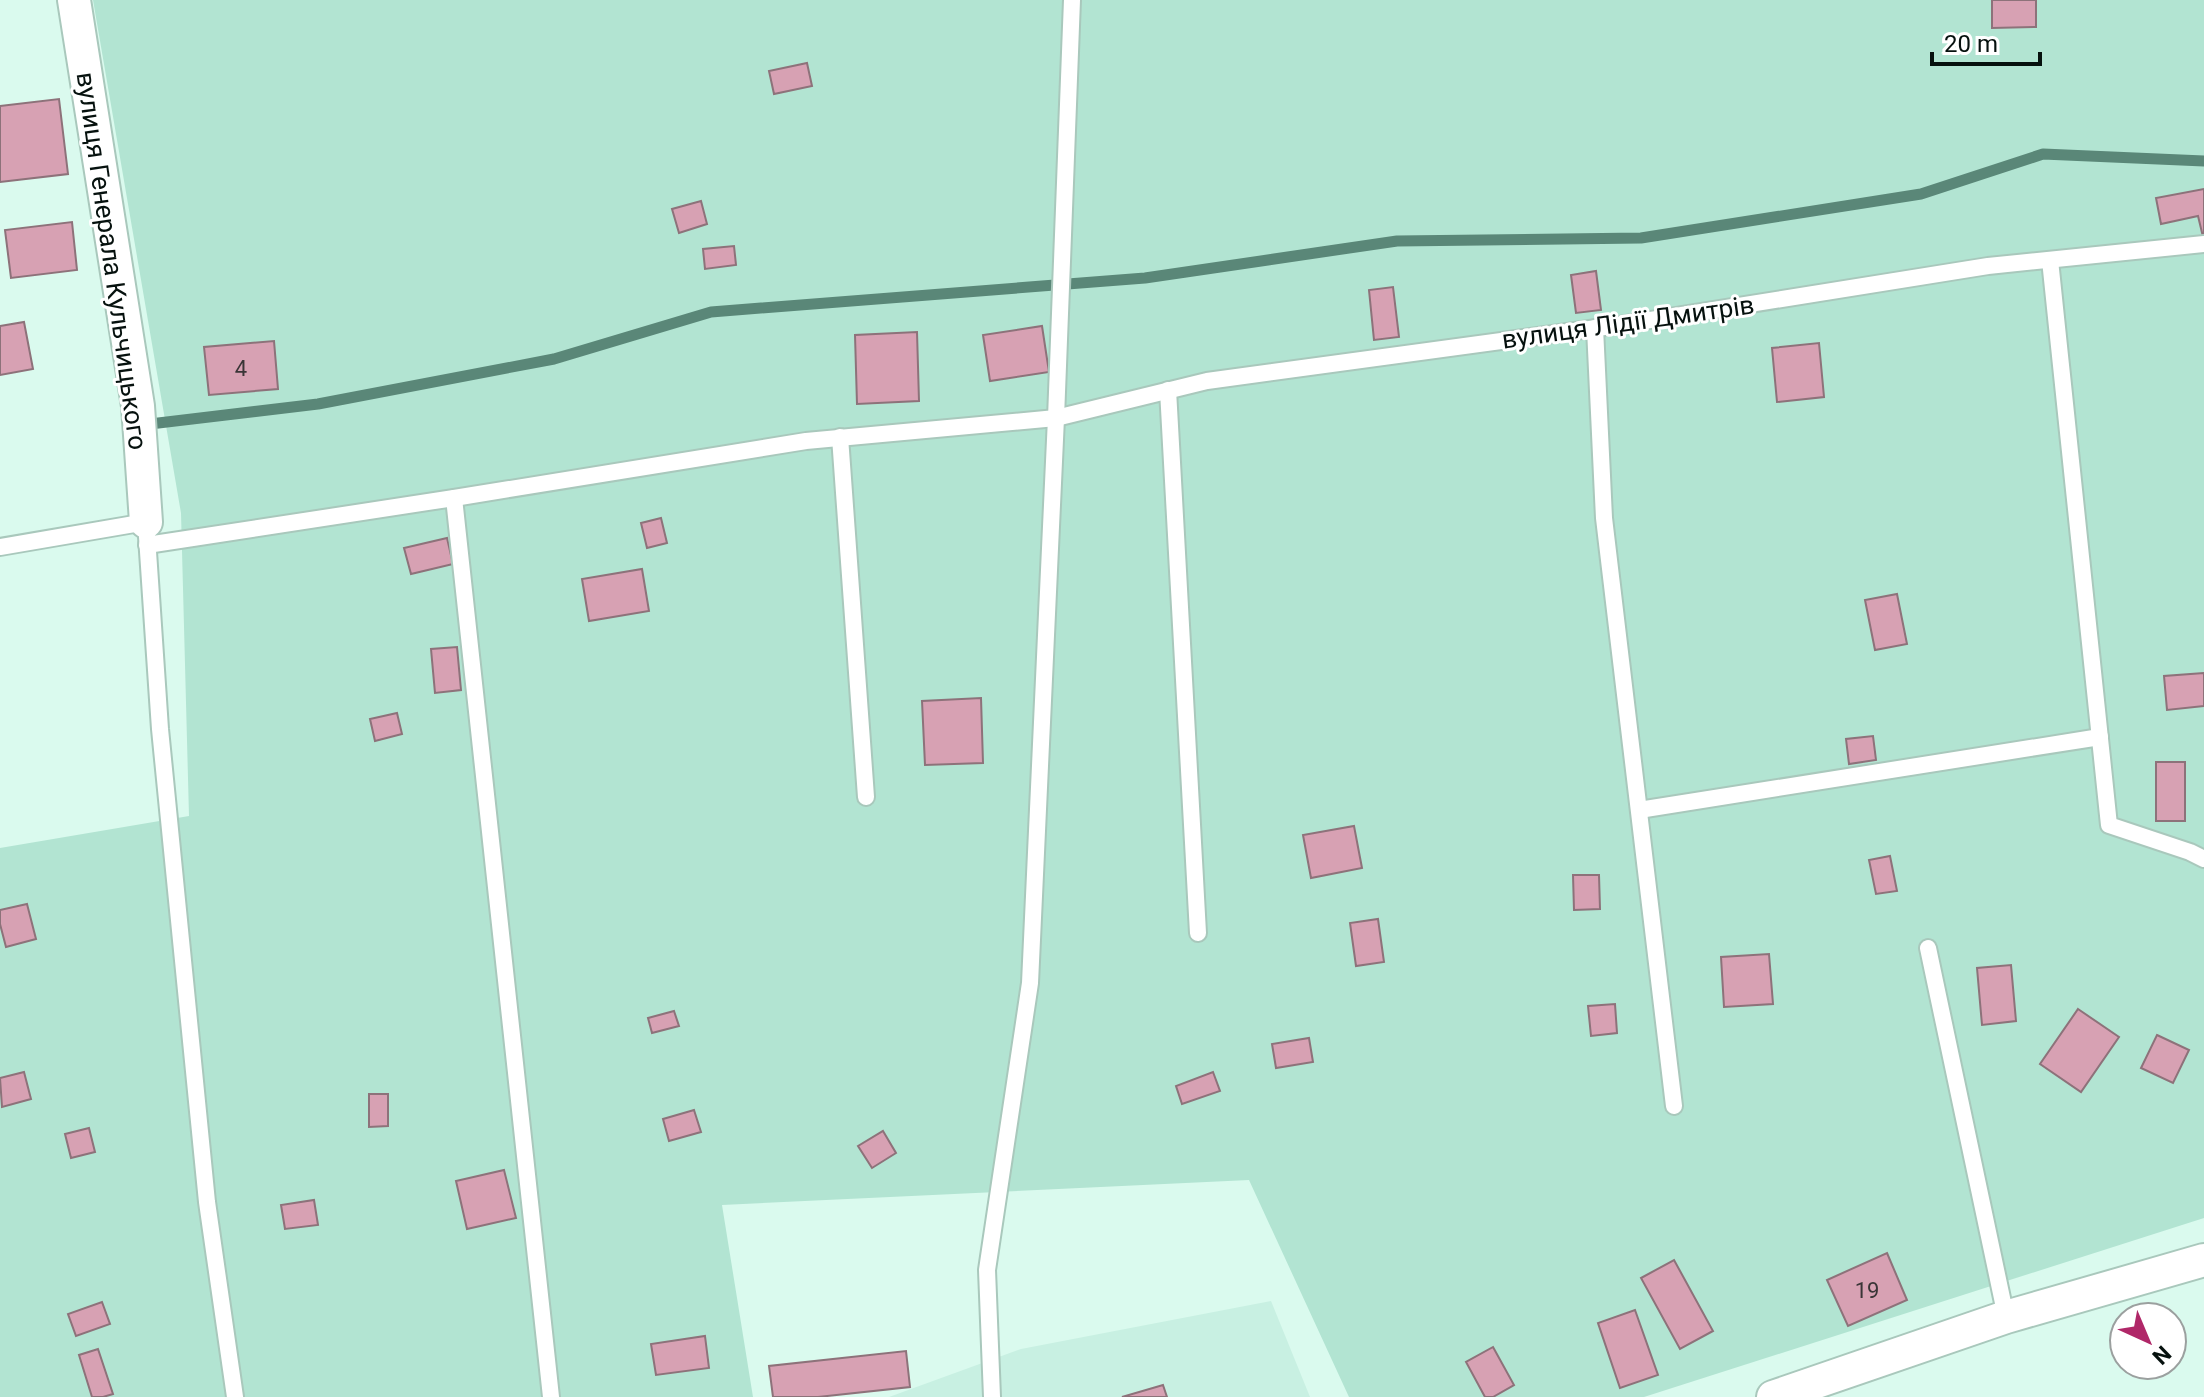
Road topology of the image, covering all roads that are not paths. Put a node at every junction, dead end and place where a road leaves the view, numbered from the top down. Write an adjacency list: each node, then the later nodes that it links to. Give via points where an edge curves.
1 (74, 0): 10 (street, вулиця Генерала Кульчицького, via 138,406)
2 (1072, 0): 7 (lane)
3 (2204, 244): 4 (lane, вулиця Лідії Дмитрів)
4 (2050, 260): 5 (lane, вулиця Лідії Дмитрів); 12 (lane)
5 (1595, 328): 6 (lane, вулиця Лідії Дмитрів); 14 (lane, via 1604,518)
6 (1168, 390): 7 (lane, вулиця Лідії Дмитрів); 16 (lane)
7 (1056, 418): 8 (lane, вулиця Лідії Дмитрів); 23 (lane, via 1030,983 987,1270)
8 (840, 437): 9 (lane, вулиця Лідії Дмитрів); 13 (lane)
9 (454, 498): 10 (lane, вулиця Лідії Дмитрів); 22 (lane)
10 (146, 533): 11 (lane, вулиця Лідії Дмитрів); 21 (lane, via 161,745 205,1187)
11 (0, 547)
12 (2100, 737): 14 (lane); 15 (lane, via 2109,825)
13 (866, 797)
14 (1639, 810): 18 (lane)
15 (2204, 859)
16 (1198, 933)
17 (1928, 948): 20 (lane)
18 (1674, 1106)
19 (2204, 1260): 20 (street)
20 (2006, 1317): 24 (street)
21 (235, 1397)
22 (551, 1397)
23 (992, 1397)
24 (1773, 1397)

